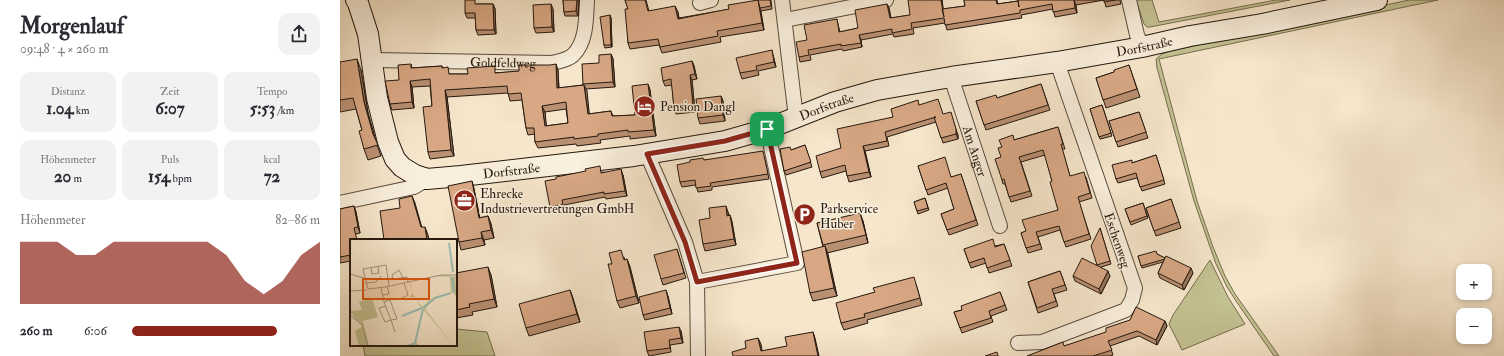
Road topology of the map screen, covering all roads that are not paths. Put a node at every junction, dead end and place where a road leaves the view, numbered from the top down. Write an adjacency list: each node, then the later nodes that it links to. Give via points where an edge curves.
1 (356, 0): 10 (street, via 368,34)
2 (587, 0): 10 (street, Goldfeldweg, via 586,23 580,46 573,55 552,63)
3 (782, 0): 8 (street)
4 (886, 0): 7 (street)
5 (1129, 0): 9 (street)
6 (1377, 0): 9 (street, Dorfstraße)
7 (861, 2): 8 (street)
8 (785, 20): 13 (street)
9 (1142, 47): 11 (street, Dorfstraße)
10 (373, 60): 16 (street, via 377,98 388,142 396,159)
11 (1057, 62): 12 (street, Dorfstraße); 22 (street, Eschenweg, via 1135,288 1126,310 1042,342)
12 (951, 77): 13 (street, Dorfstraße, via 877,90 835,102); 20 (street, Am Anger)
13 (796, 118): 14 (street, Dorfstraße)
14 (767, 129): 15 (street, Dorfstraße, via 725,141); 21 (street, via 797,263)
15 (647, 154): 17 (street, Dorfstraße); 21 (street, via 685,242)
16 (407, 171): 17 (street, Dorfstraße); 18 (street, via 399,184)
17 (427, 178): 18 (street, via 414,187)
18 (387, 192): 19 (street)
19 (340, 203)
20 (1000, 226)
21 (697, 282): 23 (street)
22 (1018, 343)
23 (698, 356)

